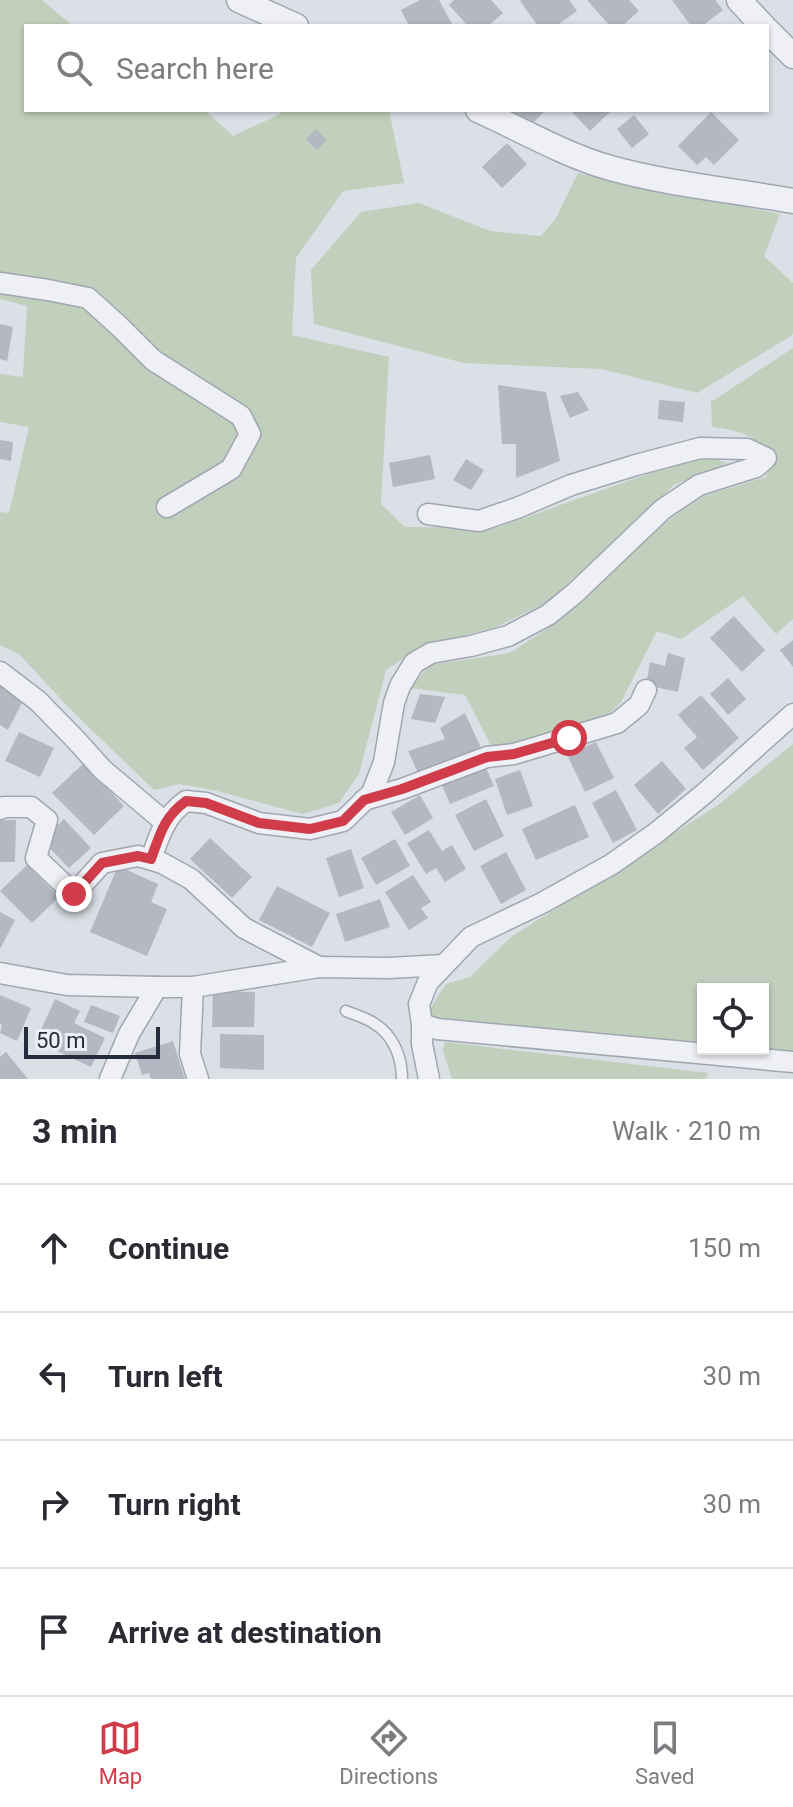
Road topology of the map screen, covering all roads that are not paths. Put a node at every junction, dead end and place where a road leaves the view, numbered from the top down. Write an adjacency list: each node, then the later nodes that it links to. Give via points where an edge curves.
1 (239, 0): 3 (street)
2 (739, 0): 4 (street)
3 (292, 24)
4 (761, 24)
5 (769, 32): 6 (street)
6 (793, 56)
7 (482, 112): 8 (street, via 605,166)
8 (793, 201)
9 (0, 283): 10 (street, via 88,298 153,360 241,416 250,434 231,469)
10 (167, 507)
11 (428, 514): 15 (street, via 479,521 571,485 700,448 747,449 766,458 756,467 699,485 663,509 548,615 508,636 431,653 414,663 394,703 384,762)
12 (0, 672): 17 (street, via 38,701 103,770)
13 (646, 690): 15 (street, via 639,705 617,723 487,757)
14 (793, 714): 19 (street, via 645,841 542,903 471,937)
15 (364, 800): 17 (street, via 343,821 310,829 259,823 186,801)
16 (0, 809): 18 (street, via 31,807 47,820 36,858 74,894 102,863 138,856)
17 (166, 823): 18 (street)
18 (151, 859): 20 (street, via 191,879 244,928)
19 (444, 965): 20 (street); 25 (street, via 428,982 419,1004)
20 (319, 967): 23 (street)
21 (0, 973): 22 (street, via 67,985)
22 (157, 987): 23 (street); 27 (street)
23 (193, 987): 28 (street, via 190,1054)
24 (346, 1011): 29 (lane, via 376,1024 395,1044)
25 (422, 1024): 26 (street); 30 (street)
26 (793, 1062)
27 (110, 1079)
28 (198, 1079)
29 (402, 1079)
30 (429, 1079)

